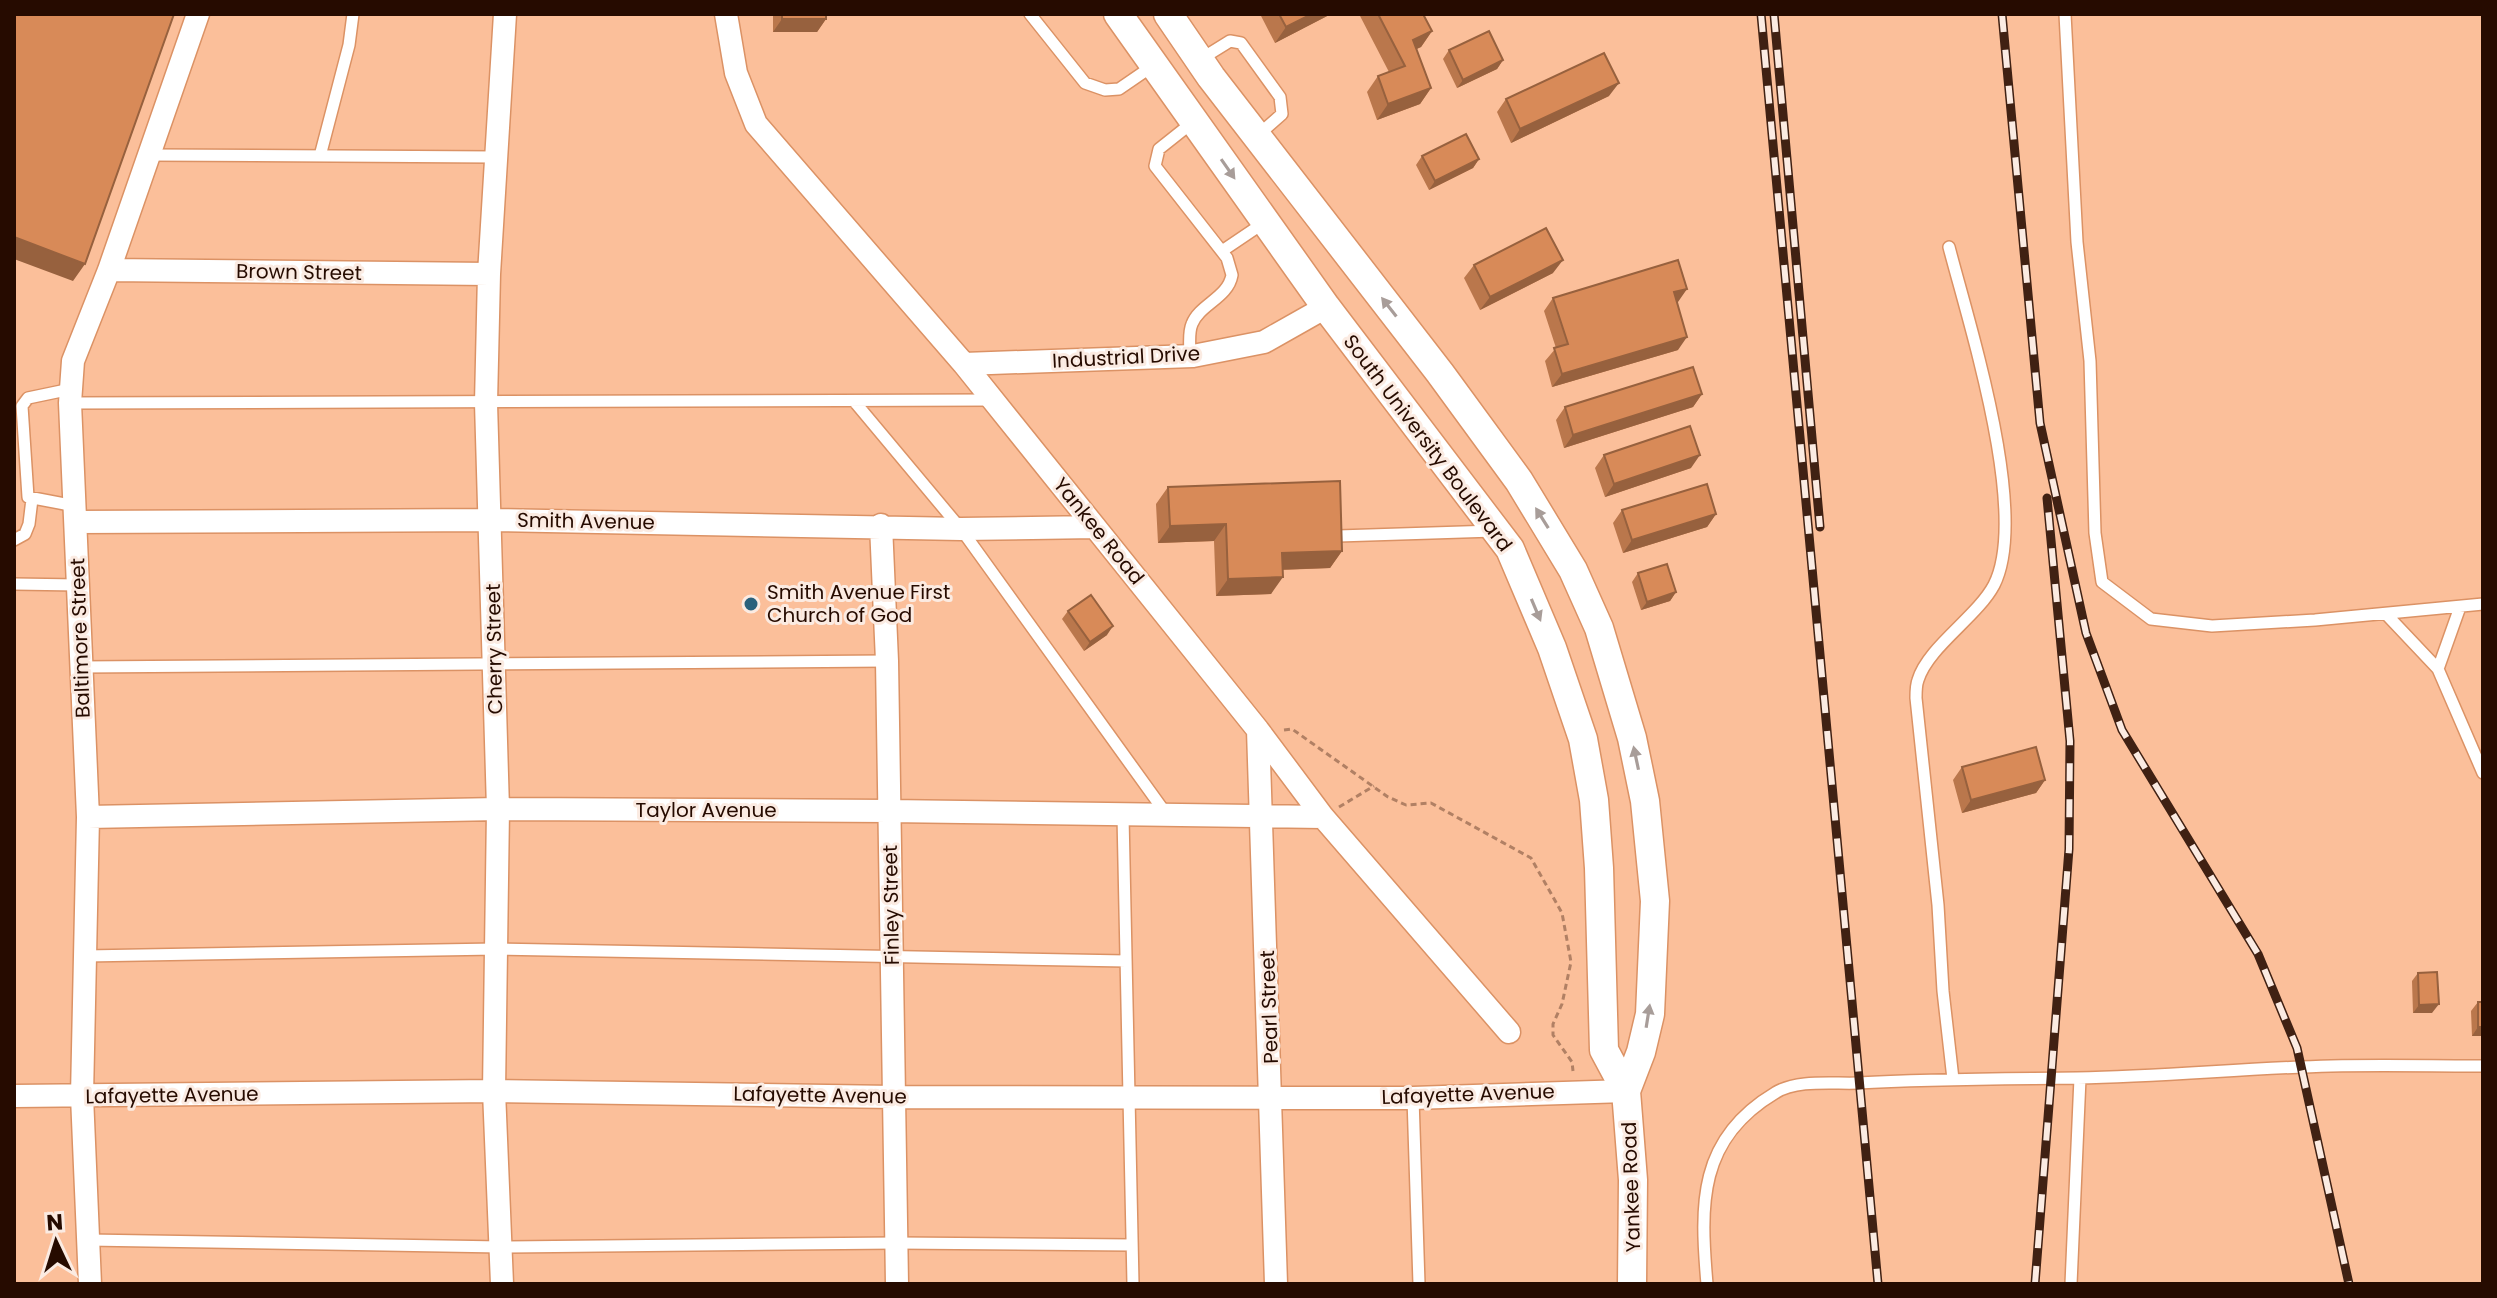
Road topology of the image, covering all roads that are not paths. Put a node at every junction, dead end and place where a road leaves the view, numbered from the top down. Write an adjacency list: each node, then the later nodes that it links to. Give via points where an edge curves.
1 (198, 14): 13 (street, Baltimore Street)
2 (353, 14): 14 (lane)
3 (505, 14): 15 (street, Cherry Street)
4 (726, 14): 23 (street, Yankee Road, via 736,73 756,124)
5 (1030, 14): 10 (lane, via 1085,83 1119,89)
6 (1118, 14): 10 (street, South University Boulevard)
7 (1168, 14): 9 (street)
8 (2065, 14): 41 (lane, via 2102,582 2151,619 2212,626)
9 (1199, 61): 12 (street); 12 (lane, via 1230,41 1241,43 1280,97 1282,114)
10 (1154, 65): 11 (street, South University Boulevard)
11 (1194, 121): 16 (street, South University Boulevard, one-way to 16); 18 (lane, via 1159,149 1155,166)
12 (1256, 137): 64 (street, one-way to 12, via 1650,1014 1655,901 1645,801 1599,628 1573,570 1519,481)
13 (149, 155): 14 (lane); 19 (street, Baltimore Street)
14 (320, 156): 15 (lane)
15 (494, 157): 20 (street, Cherry Street)
16 (1265, 222): 18 (lane); 21 (street, South University Boulevard)
17 (1949, 247): 62 (lane, via 2002,468 2005,527 1992,589 1917,680)
18 (1222, 251): 22 (lane, via 1231,263 1232,279 1194,319)
19 (109, 270): 20 (street, Brown Street); 24 (street, Baltimore Street, via 73,361)
20 (489, 274): 27 (street, Cherry Street)
21 (1326, 307): 22 (street, Industrial Drive, via 1264,342); 34 (street, South University Boulevard)
22 (1190, 356): 23 (street, Industrial Drive)
23 (964, 364): 25 (street, Yankee Road)
24 (71, 396): 27 (lane); 28 (lane, via 28,398 22,406 26,492); 29 (street, Baltimore Street)
25 (993, 400): 26 (lane); 32 (street, Yankee Road)
26 (854, 401): 27 (lane); 33 (lane)
27 (486, 403): 30 (street, Cherry Street)
28 (32, 499): 29 (lane); 36 (lane, via 25,534)
29 (76, 514): 30 (street, Smith Avenue); 38 (street, Baltimore Street)
30 (491, 520): 31 (street, Smith Avenue); 43 (street, Cherry Street)
31 (881, 525): 33 (street, Smith Avenue); 42 (street, Finley Street)
32 (1095, 527): 33 (street, Smith Avenue); 46 (street, Yankee Road)
33 (961, 529): 52 (lane)
34 (1497, 531): 35 (lane); 64 (street, South University Boulevard, one-way to 64, via 1510,549 1552,648 1583,739 1599,868 1604,1050)
35 (1338, 536)
36 (14, 540)
37 (14, 584): 38 (lane)
38 (78, 585): 44 (street, Baltimore Street)
39 (2483, 604): 40 (lane)
40 (2460, 607): 41 (lane); 45 (lane)
41 (2386, 614): 45 (lane)
42 (887, 661): 43 (lane); 49 (street, Finley Street)
43 (494, 666): 44 (lane); 48 (street, Cherry Street)
44 (80, 667): 51 (street, Baltimore Street)
45 (2438, 669): 47 (lane)
46 (1258, 730): 53 (street, Pearl Street); 54 (street, Yankee Road)
47 (2483, 773)
48 (498, 809): 49 (street, Taylor Avenue); 51 (street, Taylor Avenue); 55 (street, Cherry Street)
49 (889, 811): 50 (street, Taylor Avenue); 56 (street, Finley Street)
50 (1123, 816): 52 (street, Taylor Avenue); 58 (lane)
51 (88, 817): 57 (street, Baltimore Street)
52 (1169, 817): 53 (street, Taylor Avenue)
53 (1262, 817): 54 (street, Taylor Avenue); 69 (street, Pearl Street)
54 (1323, 817): 59 (street, Yankee Road)
55 (496, 949): 56 (lane); 57 (lane); 63 (street, Cherry Street)
56 (892, 955): 58 (lane); 68 (street, Finley Street)
57 (85, 956): 66 (street, Baltimore Street)
58 (1126, 961): 67 (lane)
59 (1509, 1032)
60 (2483, 1066): 61 (lane, via 2330,1066)
61 (2080, 1078): 62 (lane); 83 (lane)
62 (1953, 1079): 82 (lane, via 1799,1085 1777,1091 1755,1107 1733,1126 1709,1169 1703,1198)
63 (494, 1091): 66 (street, Lafayette Avenue); 68 (street, Lafayette Avenue); 74 (street, Cherry Street)
64 (1626, 1091): 70 (street, Lafayette Avenue); 81 (street, Yankee Road, via 1633,1180)
65 (14, 1096): 66 (street, Lafayette Avenue)
66 (82, 1096): 71 (street, Baltimore Street)
67 (1129, 1096): 68 (street, Lafayette Avenue); 69 (street, Lafayette Avenue); 73 (lane)
68 (893, 1097): 72 (street, Finley Street)
69 (1272, 1097): 70 (street, Lafayette Avenue); 79 (street, Pearl Street)
70 (1413, 1098): 80 (lane)
71 (88, 1240): 74 (lane); 75 (street, Baltimore Street)
72 (896, 1243): 73 (lane); 74 (lane); 77 (street, Finley Street)
73 (1132, 1245): 78 (lane)
74 (501, 1247): 76 (street, Cherry Street)
75 (90, 1284)
76 (502, 1284)
77 (897, 1284)
78 (1133, 1284)
79 (1276, 1284)
80 (1419, 1284)
81 (1632, 1284)
82 (1707, 1284)
83 (2071, 1284)

